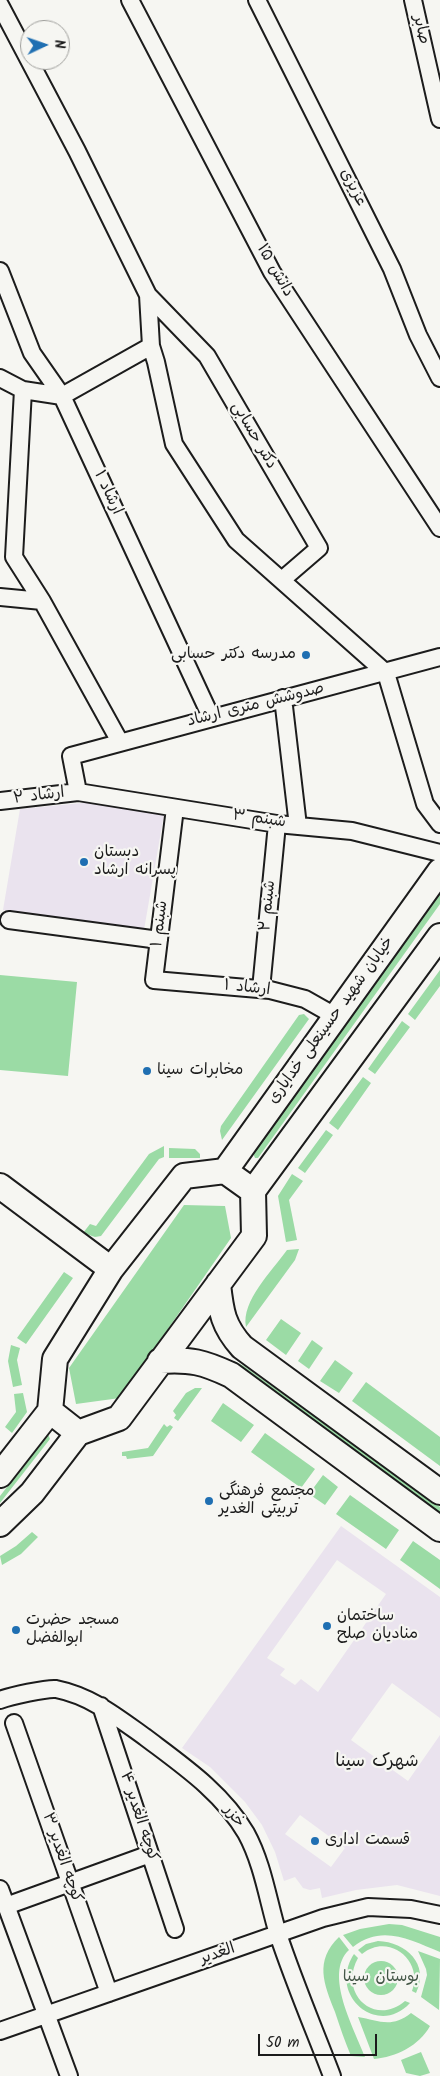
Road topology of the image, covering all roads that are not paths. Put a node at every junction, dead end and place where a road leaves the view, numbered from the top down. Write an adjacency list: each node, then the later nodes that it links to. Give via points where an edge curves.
1 (130, 0): 13 (street, دانش ۱۵, via 272,272)
2 (257, 0): 10 (street, عزیزی, via 392,269 418,335)
3 (413, 0): 5 (street, صابر)
4 (0, 5): 7 (street, دکتر حسابی)
5 (440, 119)
6 (0, 271): 12 (street, ارشاد ۱, via 32,353)
7 (148, 295): 8 (street, دکتر حسابی); 14 (street, دکتر حسابی, via 206,356 319,548)
8 (150, 346): 12 (street); 14 (street, دکتر حسابی, via 174,444 236,540)
9 (0, 378): 11 (street)
10 (440, 378)
11 (23, 390): 12 (street); 16 (street, via 14,557)
12 (62, 396): 20 (street, ارشاد ۱)
13 (440, 528)
14 (283, 579): 18 (street, دکتر حسابی)
15 (0, 597): 16 (street)
16 (42, 601): 21 (street)
17 (440, 657): 18 (street, صدوشش متری ارشاد)
18 (386, 673): 19 (street, صدوشش متری ارشاد); 26 (street, via 425,804)
19 (283, 698): 20 (street, صدوشش متری ارشاد); 27 (street)
20 (211, 717): 21 (street, صدوشش متری ارشاد)
21 (120, 742): 22 (street, صدوشش متری ارشاد, via 71,756)
22 (78, 792): 23 (street, ارشاد ۲); 24 (street, شبنم ۳)
23 (0, 801)
24 (175, 808): 25 (street, شبنم ۳); 32 (street, شبنم ۱)
25 (277, 824): 27 (street, شبنم ۳); 34 (street, شبنم ۲)
26 (440, 824)
27 (298, 826): 28 (street, شبنم ۳, via 352,831)
28 (440, 853)
29 (440, 871): 35 (street, خیابان شهید حسینعلی خدایاری)
30 (9, 920): 32 (street)
31 (440, 936): 38 (street)
32 (159, 940): 33 (street, شبنم ۱)
33 (154, 980): 34 (street, ارشاد ۱)
34 (261, 989): 35 (street, ارشاد ۱, via 305,999)
35 (335, 1016): 36 (street, خیابان شهید حسینعلی خدایاری)
36 (224, 1171): 38 (street); 39 (street, via 184,1176)
37 (0, 1186): 39 (street)
38 (253, 1191): 40 (street, via 254,1236)
39 (111, 1269): 42 (street, via 55,1359)
40 (218, 1284): 41 (street); 45 (street, via 220,1310 230,1334 242,1347)
41 (160, 1361): 43 (street, via 119,1418); 47 (street, via 196,1361 231,1375)
42 (50, 1411): 43 (street); 44 (street)
43 (78, 1433): 46 (street, via 32,1493)
44 (0, 1475)
45 (440, 1492)
46 (0, 1524)
47 (440, 1528)
48 (0, 1700): 49 (street, خزر, via 53,1689)
49 (101, 1706): 51 (street, کوچه الغدیر ۴); 57 (street, خزر, via 204,1783 229,1810 246,1834 259,1863)
50 (14, 1723): 52 (street, کوچه الغدیر ۳)
51 (150, 1854): 52 (street); 56 (street, کوچه الغدیر ۴)
52 (69, 1882): 54 (street); 58 (street, کوچه الغدیر ۳)
53 (0, 1889): 54 (street)
54 (6, 1906): 59 (street)
55 (440, 1916): 57 (street, الغدیر, via 412,1909 368,1907 323,1918)
56 (175, 1929)
57 (278, 1935): 58 (street, الغدیر); 62 (street, خزر)
58 (109, 1993): 59 (street, الغدیر)
59 (46, 2015): 60 (street, الغدیر); 61 (street)
60 (0, 2031)
61 (69, 2076)
62 (332, 2076)

